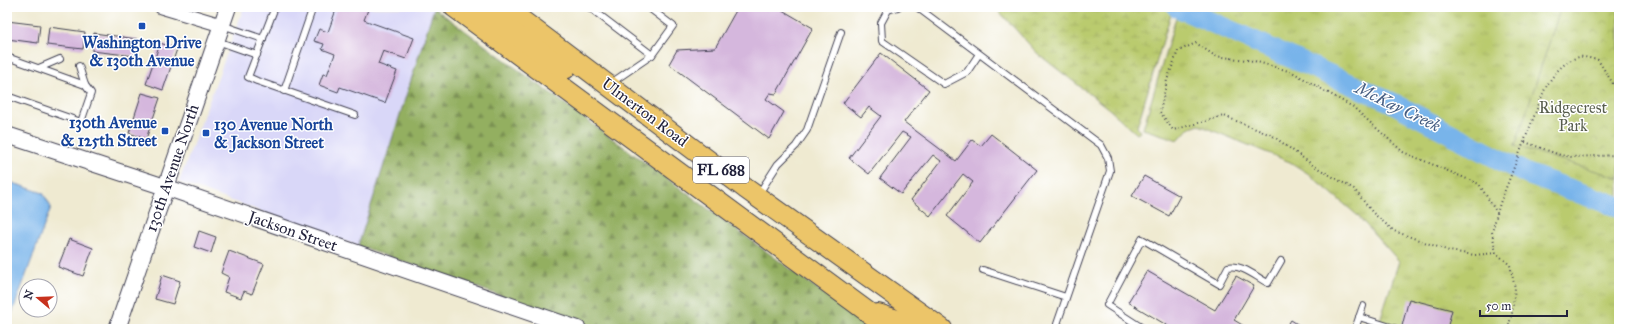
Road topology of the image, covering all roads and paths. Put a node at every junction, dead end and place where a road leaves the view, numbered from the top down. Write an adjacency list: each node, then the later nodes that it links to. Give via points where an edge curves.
1 (161, 7): 11 (street)
2 (228, 7): 11 (street, 130th Avenue North)
3 (275, 7): 13 (lane)
4 (313, 7): 24 (lane)
5 (504, 7): 23 (main road, Ulmerton Road / FL 688)
6 (589, 7): 17 (lane)
7 (648, 7): 17 (lane, via 673,26)
8 (898, 7): 15 (lane, via 888,10 881,23 882,41 944,84 967,72)
9 (915, 7): 15 (lane)
10 (455, 8): 23 (main road, via 495,20 594,90); 39 (main road, Ulmerton Road / FL 688)
11 (222, 25): 13 (lane); 14 (street, 130th Avenue North)
12 (841, 32): 32 (lane, via 807,130 796,146 778,164)
13 (263, 39): 16 (lane)
14 (216, 41): 16 (lane); 31 (street, 130th Avenue North)
15 (979, 54): 37 (lane, via 1101,145 1108,158 1110,171)
16 (257, 55): 24 (lane, via 248,77)
17 (652, 55): 23 (lane)
18 (7, 57): 21 (lane)
19 (60, 59): 21 (lane)
20 (79, 66): 22 (lane)
21 (39, 68): 22 (lane)
22 (85, 85): 26 (lane, via 91,93 81,122)
23 (608, 85): 32 (main road, Ulmerton Road / FL 688)
24 (284, 91): 27 (lane)
25 (1619, 93): 29 (path, via 1598,60 1580,57 1568,62 1550,78)
26 (7, 96)
27 (355, 115)
28 (7, 135): 31 (street, Jackson Street)
29 (1525, 142): 30 (path, via 1572,157); 33 (path)
30 (1619, 155)
31 (165, 187): 41 (street, 130th Avenue North); 42 (street, Jackson Street)
32 (757, 196): 45 (main road, Ulmerton Road / FL 688)
33 (1497, 213): 34 (path, via 1492,232); 34 (path, via 1479,184 1403,152 1353,107 1292,72 1254,61 1214,56 1196,44 1178,51 1167,80 1160,112 1173,130 1224,116 1273,136 1314,166 1354,189 1373,213 1394,231 1449,251 1475,255)
34 (1496, 253): 50 (path, via 1510,266 1515,288)
35 (1281, 261): 47 (lane, via 1268,283 1234,266 1228,267 1219,284 1142,239 1107,305)
36 (983, 270): 37 (lane)
37 (1066, 297): 46 (lane, via 1057,324)
38 (1363, 306): 40 (lane)
39 (865, 310): 43 (main road, Ulmerton Road / FL 688); 44 (main road, via 913,325)
40 (1359, 318): 48 (lane); 49 (lane)
41 (117, 329)
42 (578, 329)
43 (891, 329)
44 (918, 329)
45 (942, 329)
46 (1063, 329)
47 (1144, 329)
48 (1355, 329)
49 (1397, 329)
50 (1508, 329)

